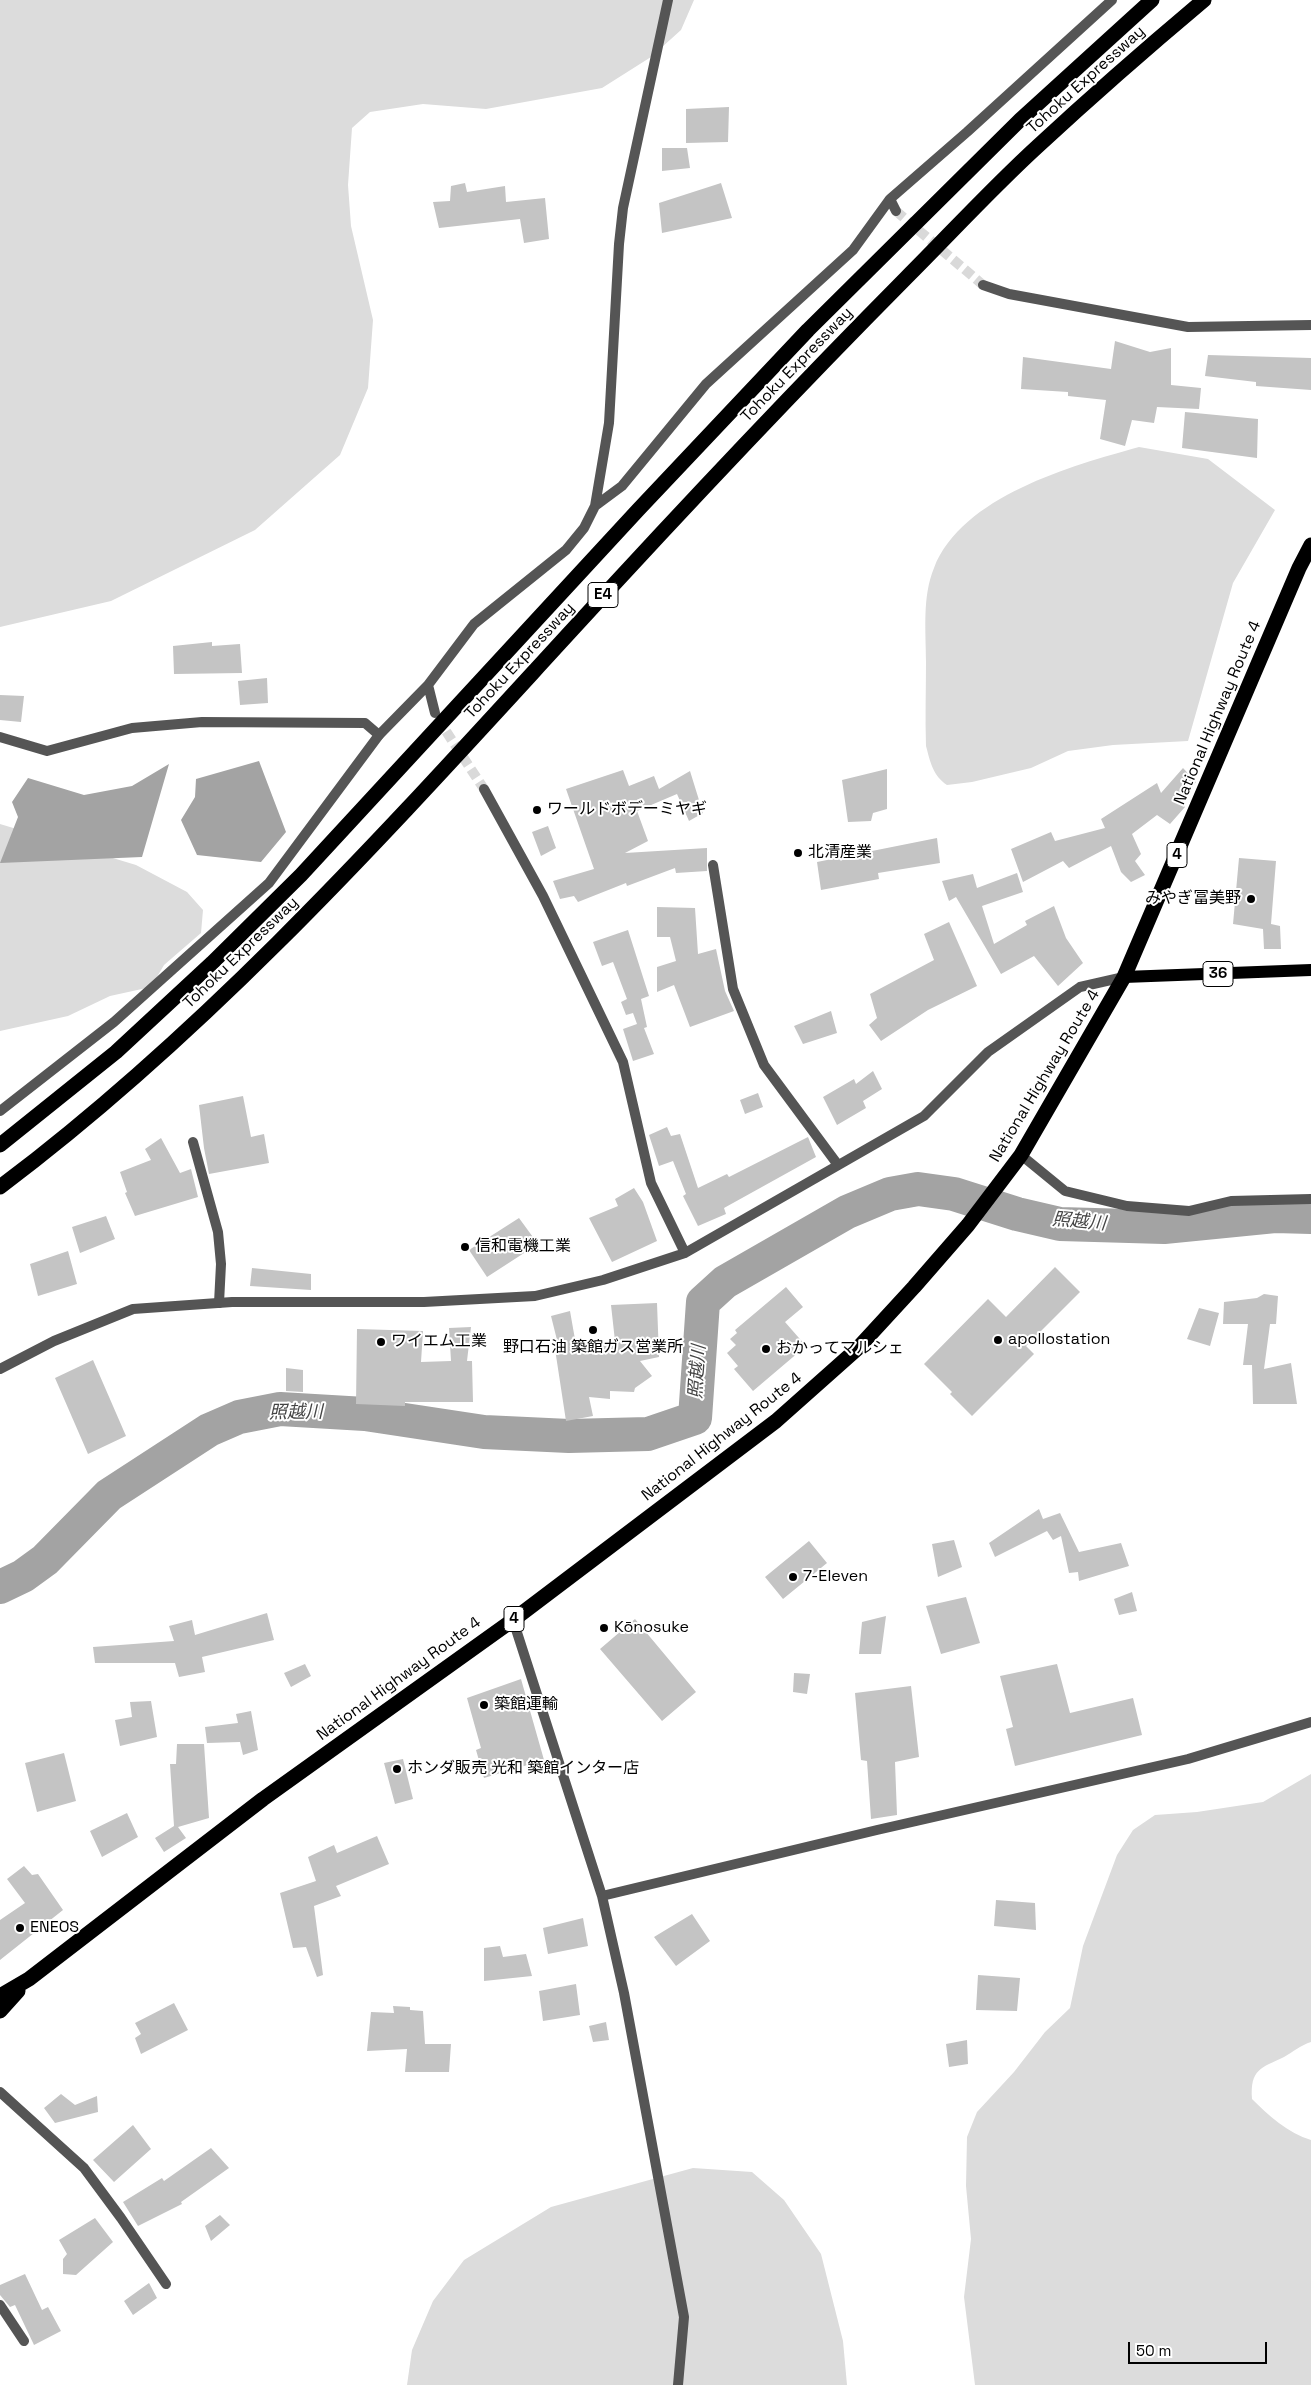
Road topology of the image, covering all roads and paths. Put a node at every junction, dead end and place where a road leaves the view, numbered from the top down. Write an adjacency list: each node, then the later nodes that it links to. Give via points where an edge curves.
1 (668, 0): 9 (street, via 623,208 609,423)
2 (1112, 0): 5 (street)
3 (1152, 0): 21 (highway, Tohoku Expressway / E4, via 1020,120 808,330 301,875 116,1052)
4 (1204, 0): 24 (highway, Tohoku Expressway / E4, via 1036,148 833,351 318,902 228,991 131,1079)
5 (890, 199): 6 (street); 9 (street, via 853,250 706,384 622,486)
6 (896, 211)
7 (983, 285): 8 (street, via 1009,294 1188,327)
8 (1311, 325)
9 (595, 506): 11 (street, via 584,528 566,550 474,624)
10 (1311, 545): 18 (highway, National Highway Route 4 / 4, via 1298,568)
11 (428, 685): 12 (street); 13 (street)
12 (435, 713)
13 (379, 735): 14 (street, via 366,723 202,722 132,728 47,751); 19 (street, via 269,883 114,1022)
14 (0, 737)
15 (484, 789): 26 (street, via 544,896 623,1062 651,1183)
16 (713, 865): 23 (street, via 733,989 764,1065)
17 (1311, 970): 18 (main road, 36)
18 (1124, 978): 22 (highway, National Highway Route 4 / 4); 23 (street, via 1080,987 988,1052 924,1116)
19 (0, 1111)
20 (193, 1142): 27 (street, via 218,1232 221,1264)
21 (0, 1145)
22 (1018, 1160): 25 (street, via 1066,1191 1127,1206 1188,1211 1231,1201); 29 (highway, National Highway Route 4 / 4, via 968,1225 857,1349 776,1421)
23 (838, 1165): 26 (street)
24 (0, 1187)
25 (1311, 1199)
26 (685, 1253): 27 (street, via 603,1280 535,1296 424,1302)
27 (219, 1303): 28 (street, via 133,1309)
28 (0, 1369)
29 (513, 1620): 31 (street); 32 (highway, National Highway Route 4 / 4, via 263,1799)
30 (1311, 1722): 31 (street, via 1188,1758)
31 (602, 1896): 39 (street, via 624,1993 684,2317)
32 (28, 1979): 33 (highway, National Highway Route 4 / 4); 34 (highway, National Highway Route 4 / 4)
33 (0, 1996)
34 (0, 2011)
35 (0, 2092): 36 (street, via 84,2168)
36 (166, 2284)
37 (0, 2305): 38 (street)
38 (24, 2341)
39 (678, 2385)

